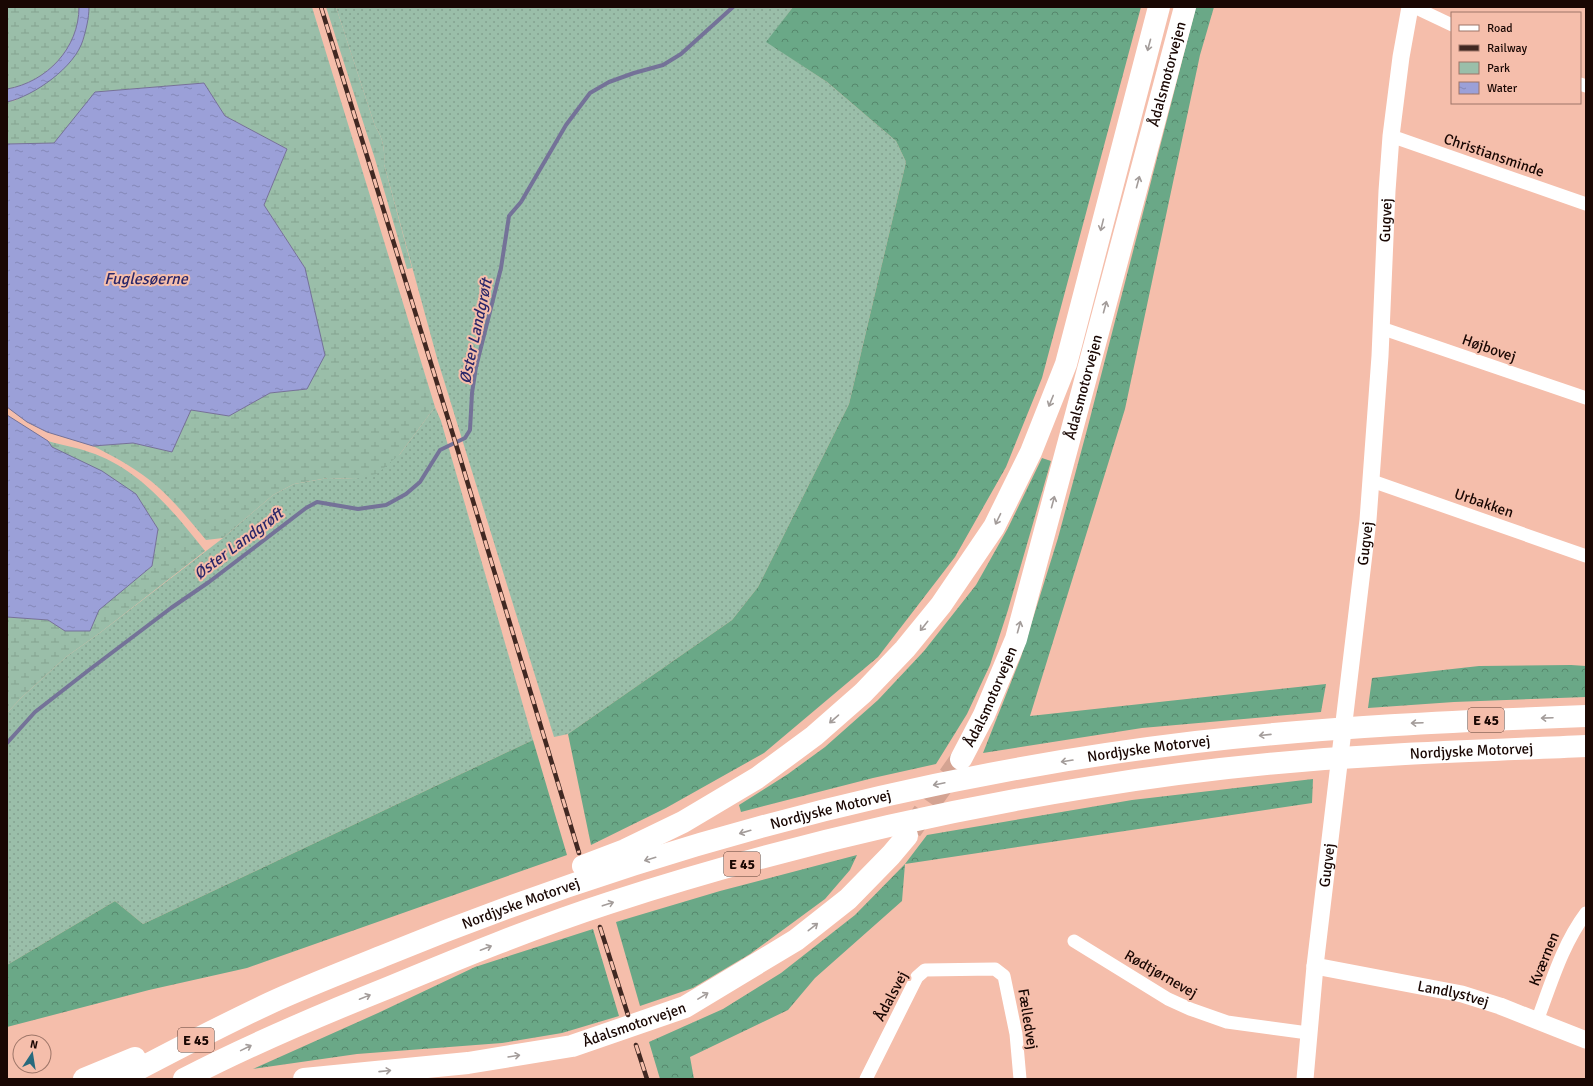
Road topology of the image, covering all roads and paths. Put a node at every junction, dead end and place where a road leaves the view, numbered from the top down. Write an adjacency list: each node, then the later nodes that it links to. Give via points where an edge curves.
1 (1159, 7): 20 (highway, Ådalsmotorvejen, one-way to 20, via 1066,364 1031,452 994,526 941,605 905,649 863,693 814,736 757,778 683,822 625,850 444,918)
2 (1185, 7): 14 (highway, Ådalsmotorvejen, one-way to 2, via 984,715 1016,639)
3 (1410, 7): 6 (street, Gugvej)
4 (1414, 7): 5 (street)
5 (1451, 25)
6 (1391, 136): 7 (street, Christiansminde); 8 (street, Gugvej)
7 (1586, 204)
8 (1381, 328): 9 (street, Højbovej); 10 (street, Gugvej)
9 (1586, 398)
10 (1372, 481): 11 (street, Urbakken); 18 (street, Gugvej)
11 (1586, 556)
12 (1586, 716): 20 (highway, Nordjyske Motorvej / E 45, one-way to 20, via 1304,730 1089,757 984,775 882,797 789,819 580,881 448,929)
13 (1586, 746): 26 (highway, Nordjyske Motorvej / E 45, one-way to 13, via 274,1034 465,956 606,904 701,875 876,829 992,804 1093,787 1300,761)
14 (961, 759)
15 (907, 836): 27 (highway, Ådalsmotorvejen, one-way to 15, via 468,1063 572,1046 685,1007 796,940 848,899)
16 (1586, 913): 21 (street, Kværnen, via 1563,952)
17 (1074, 941): 22 (street, Rødtjørnevej, via 1168,999 1190,1009 1227,1022)
18 (1315, 966): 21 (street, Landlystvej, via 1462,994); 22 (street, Gugvej)
19 (995, 969): 28 (street, Ådalsvej, via 925,970 917,977); 29 (street, Fælledvej, via 1004,976 1016,1034)
20 (268, 1004): 24 (highway); 25 (highway, Nordjyske Motorvej / E 45)
21 (1537, 1021): 23 (street, Landlystvej)
22 (1308, 1033): 30 (street, Gugvej)
23 (1586, 1040)
24 (84, 1079)
25 (120, 1079)
26 (184, 1079)
27 (304, 1079)
28 (866, 1079)
29 (1020, 1079)
30 (1305, 1079)

